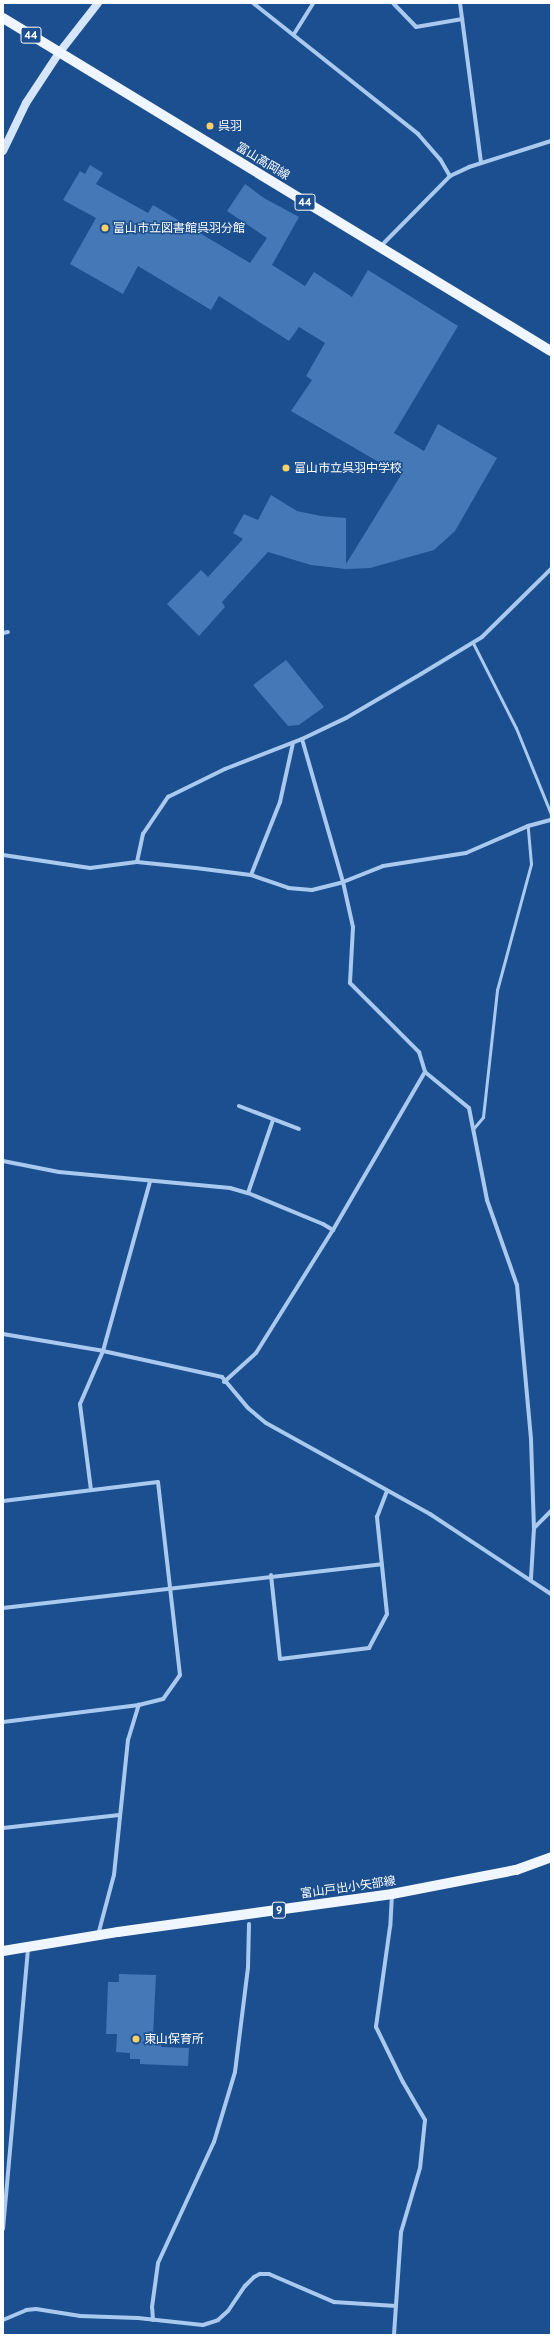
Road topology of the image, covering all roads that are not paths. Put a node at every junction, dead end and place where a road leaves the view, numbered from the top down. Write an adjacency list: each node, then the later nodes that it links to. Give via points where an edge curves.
1 (98, 3): 9 (main road)
2 (253, 3): 8 (street)
3 (313, 3): 8 (street)
4 (393, 3): 7 (street, via 416,27)
5 (460, 3): 7 (street)
6 (3, 18): 9 (main road, 富山高岡線 / 44)
7 (462, 19): 12 (street)
8 (294, 34): 13 (street, via 418,134 440,159)
9 (59, 53): 11 (main road, via 26,103); 14 (main road, 富山高岡線 / 44)
10 (551, 141): 12 (street)
11 (3, 151)
12 (481, 163): 13 (street)
13 (450, 176): 14 (street)
14 (380, 248): 15 (main road, 富山高岡線 / 44)
15 (551, 351)
16 (551, 569): 19 (street)
17 (8, 632): 18 (street)
18 (3, 633)
19 (473, 643): 20 (street, via 346,718); 22 (lane, via 516,728)
20 (302, 739): 21 (street); 28 (street)
21 (293, 743): 26 (street, via 225,769 168,797 143,834); 27 (street, via 280,802)
22 (551, 814)
23 (551, 820): 24 (street)
24 (528, 826): 28 (street, via 466,853 384,866); 33 (lane, via 531,864 497,990 483,1117)
25 (3, 855): 26 (street, via 90,868)
26 (137, 862): 27 (street)
27 (251, 875): 28 (street, via 288,888 312,890)
28 (343, 882): 29 (street, via 353,927 350,983 419,1052)
29 (425, 1072): 33 (street, via 469,1108); 37 (street)
30 (239, 1106): 31 (street)
31 (273, 1120): 32 (street); 36 (street)
32 (299, 1129)
33 (473, 1129): 45 (street, via 487,1200 517,1285 531,1439)
34 (3, 1161): 35 (street, via 59,1172)
35 (150, 1182): 36 (street, via 230,1188); 39 (street)
36 (248, 1193): 37 (street)
37 (334, 1230): 40 (street, via 256,1353)
38 (3, 1334): 39 (street)
39 (103, 1351): 40 (street, via 222,1377); 41 (street, via 80,1404)
40 (224, 1382): 42 (street, via 266,1423)
41 (91, 1490): 43 (street); 49 (street, via 158,1482)
42 (387, 1492): 46 (street, via 377,1517); 48 (street, via 430,1514)
43 (3, 1501)
44 (551, 1512): 45 (street)
45 (534, 1528): 48 (street)
46 (381, 1564): 47 (street); 47 (street, via 388,1614 369,1648 280,1659)
47 (270, 1575): 49 (street)
48 (531, 1579): 50 (street)
49 (170, 1588): 51 (street); 52 (street, via 180,1675 163,1699)
50 (551, 1594)
51 (3, 1608)
52 (139, 1705): 53 (street); 54 (street, via 128,1740)
53 (3, 1722)
54 (119, 1815): 55 (street); 59 (street, via 114,1874)
55 (3, 1828)
56 (551, 1856): 57 (main road, 富山戸出小矢部線 / 9, via 516,1870)
57 (392, 1894): 59 (main road, 富山戸出小矢部線 / 9); 63 (street, via 376,2027 425,2120 420,2168 401,2232)
58 (249, 1924): 65 (street, via 248,1968 235,2072 214,2142 158,2263 152,2307)
59 (98, 1935): 60 (main road, 富山戸出小矢部線 / 9)
60 (28, 1946): 61 (main road, 富山戸出小矢部線 / 9); 62 (street)
61 (3, 1950)
62 (3, 2229)
63 (396, 2306): 65 (street, via 334,2302 269,2274 260,2274 244,2286 228,2312 218,2320 203,2325); 66 (street)
64 (3, 2320): 65 (street, via 26,2310 36,2309 98,2317)
65 (153, 2320)
66 (394, 2335)

